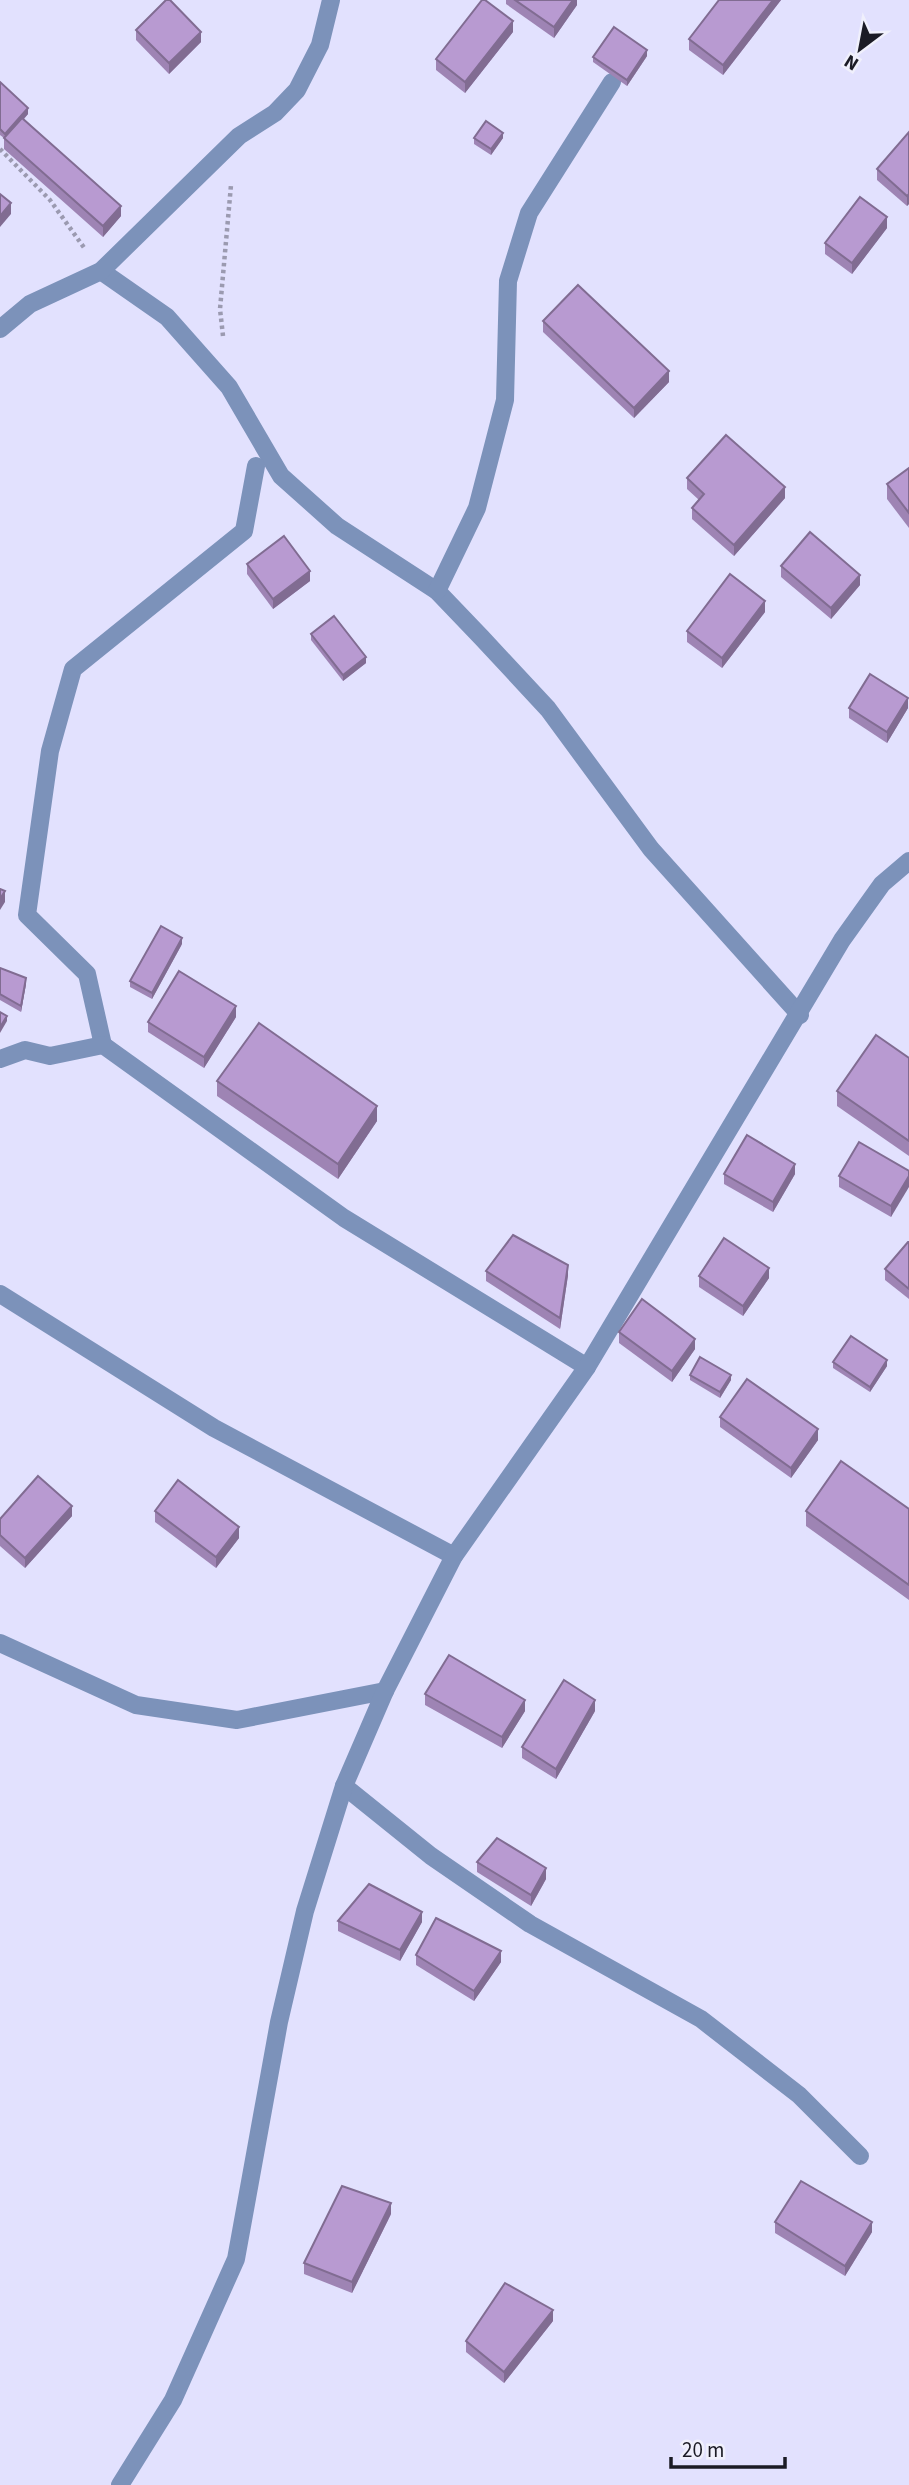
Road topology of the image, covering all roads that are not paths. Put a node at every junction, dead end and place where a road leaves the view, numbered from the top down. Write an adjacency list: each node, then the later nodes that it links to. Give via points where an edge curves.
1 (331, 0): 3 (street, via 320,45 297,90 275,113 239,136)
2 (612, 82): 6 (street, via 529,213 508,281 505,400 477,508)
3 (101, 271): 4 (street, via 30,304); 6 (street, via 167,317 229,387 281,476 337,526)
4 (0, 329)
5 (256, 466): 9 (street, via 244,531 73,669 50,751 27,915 87,974)
6 (438, 591): 8 (street, via 548,709 651,849)
7 (909, 861): 8 (street, via 882,884 842,940)
8 (800, 1015): 12 (street)
9 (103, 1045): 10 (street, via 50,1056 24,1050); 12 (street, via 344,1218)
10 (0, 1059)
11 (0, 1294): 13 (street, via 214,1428)
12 (587, 1367): 13 (street)
13 (454, 1556): 15 (street)
14 (0, 1643): 15 (street, via 136,1705 237,1720)
15 (385, 1690): 16 (street)
16 (344, 1786): 17 (street, via 431,1856 530,1924 701,2019 799,2095); 18 (street, via 279,2022 236,2259 173,2400)
17 (860, 2156)
18 (120, 2485)

